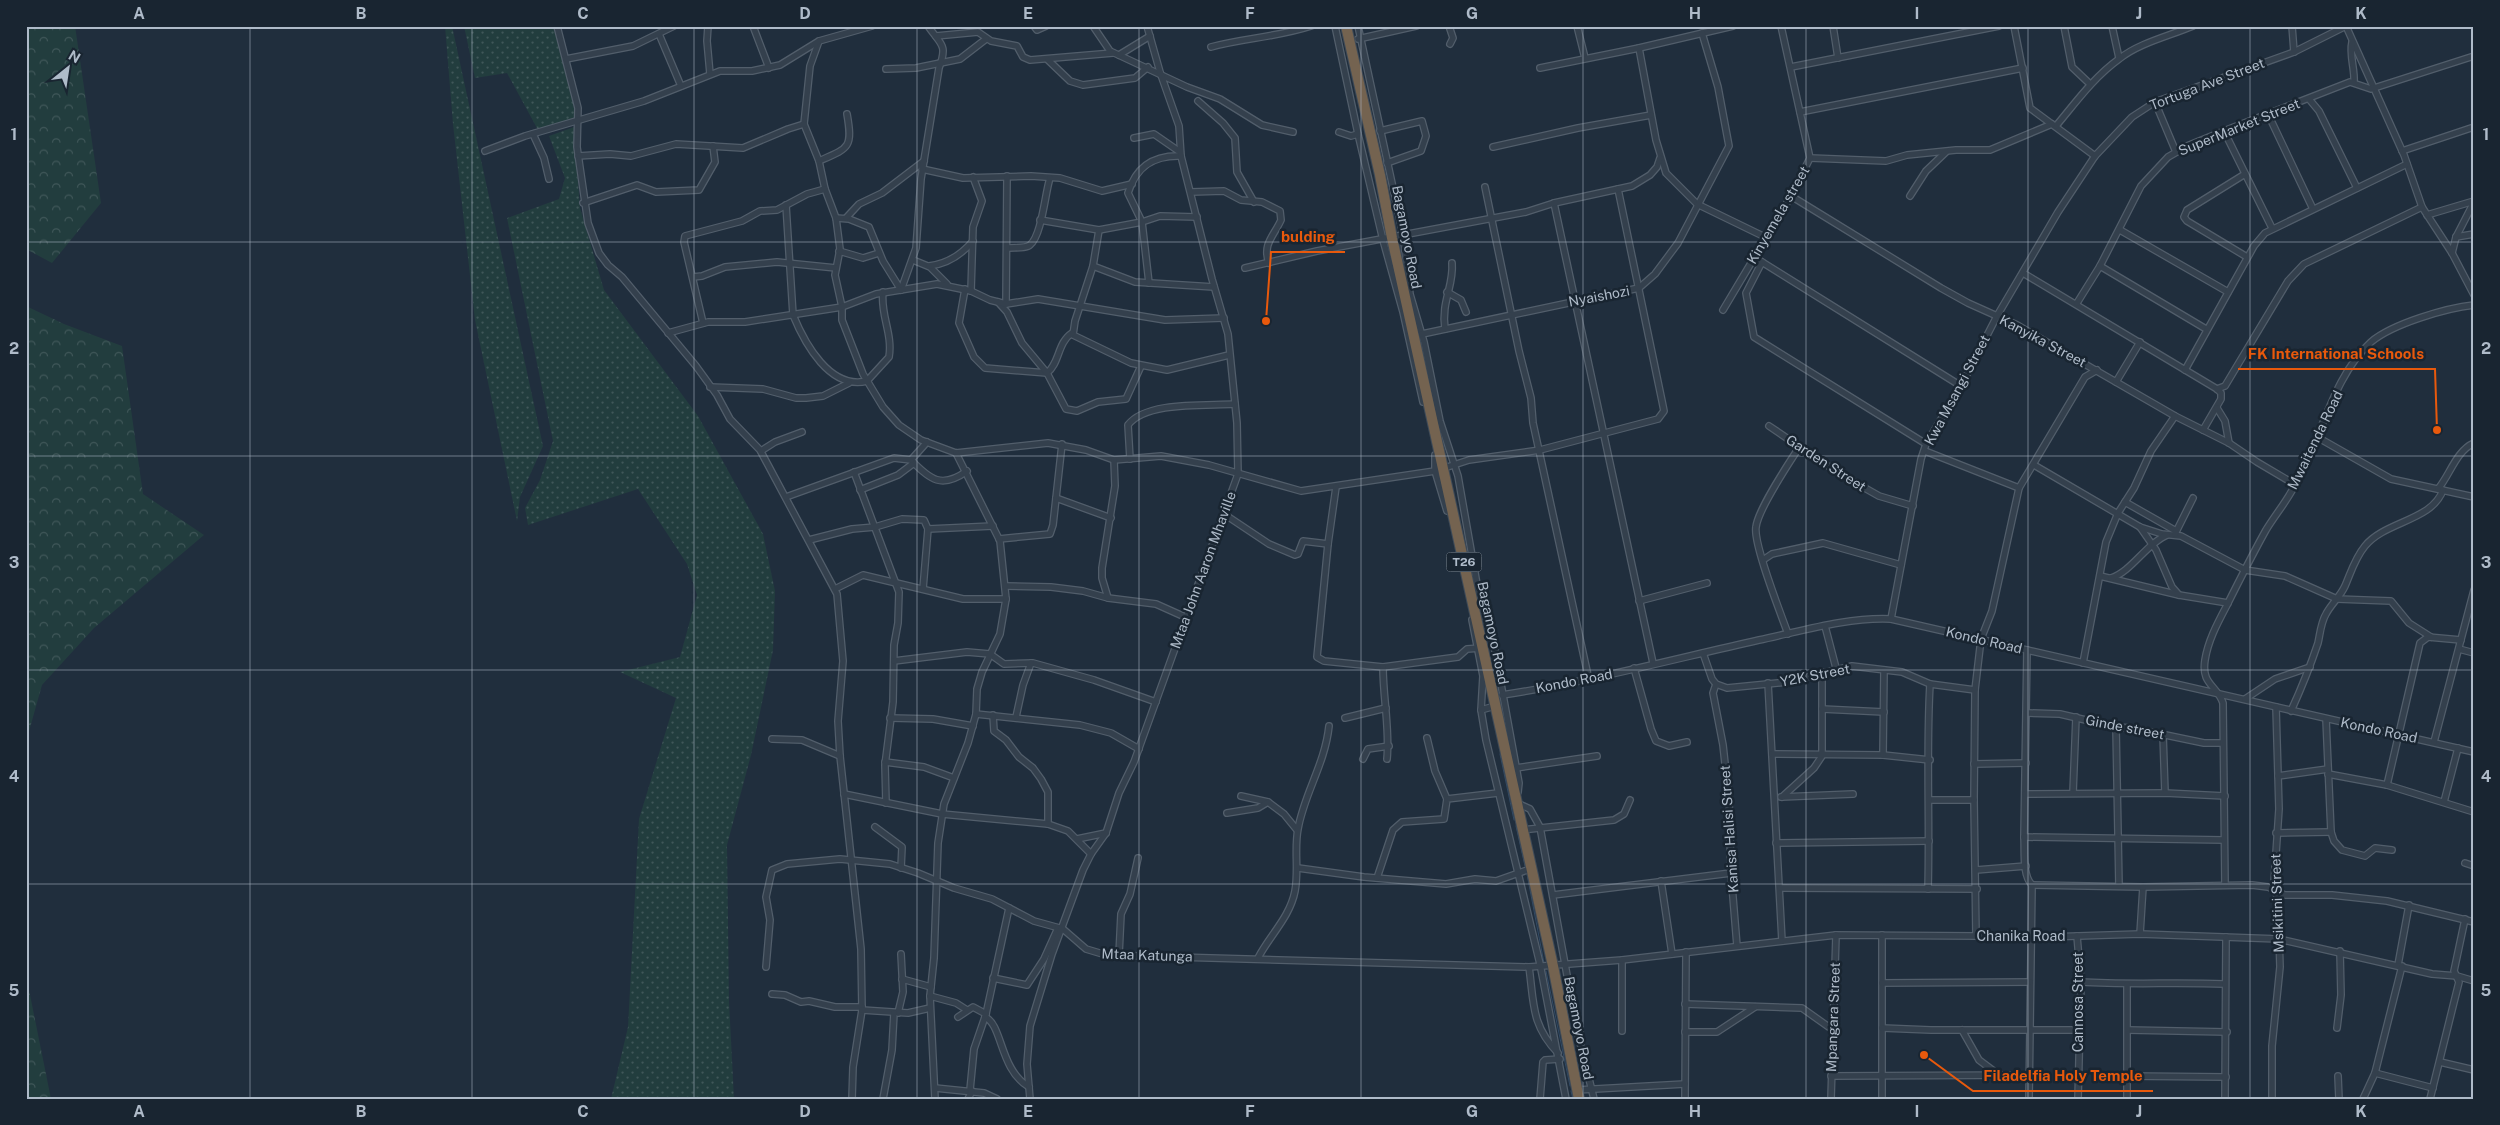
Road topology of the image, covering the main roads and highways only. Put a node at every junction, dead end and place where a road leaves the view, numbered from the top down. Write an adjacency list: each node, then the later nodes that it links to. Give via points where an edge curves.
1 (1346, 26): 2 (highway, Bagamoyo Road / T26, via 1380,175 1387,239 1481,648 1497,699 1515,802)
2 (1578, 1092)

